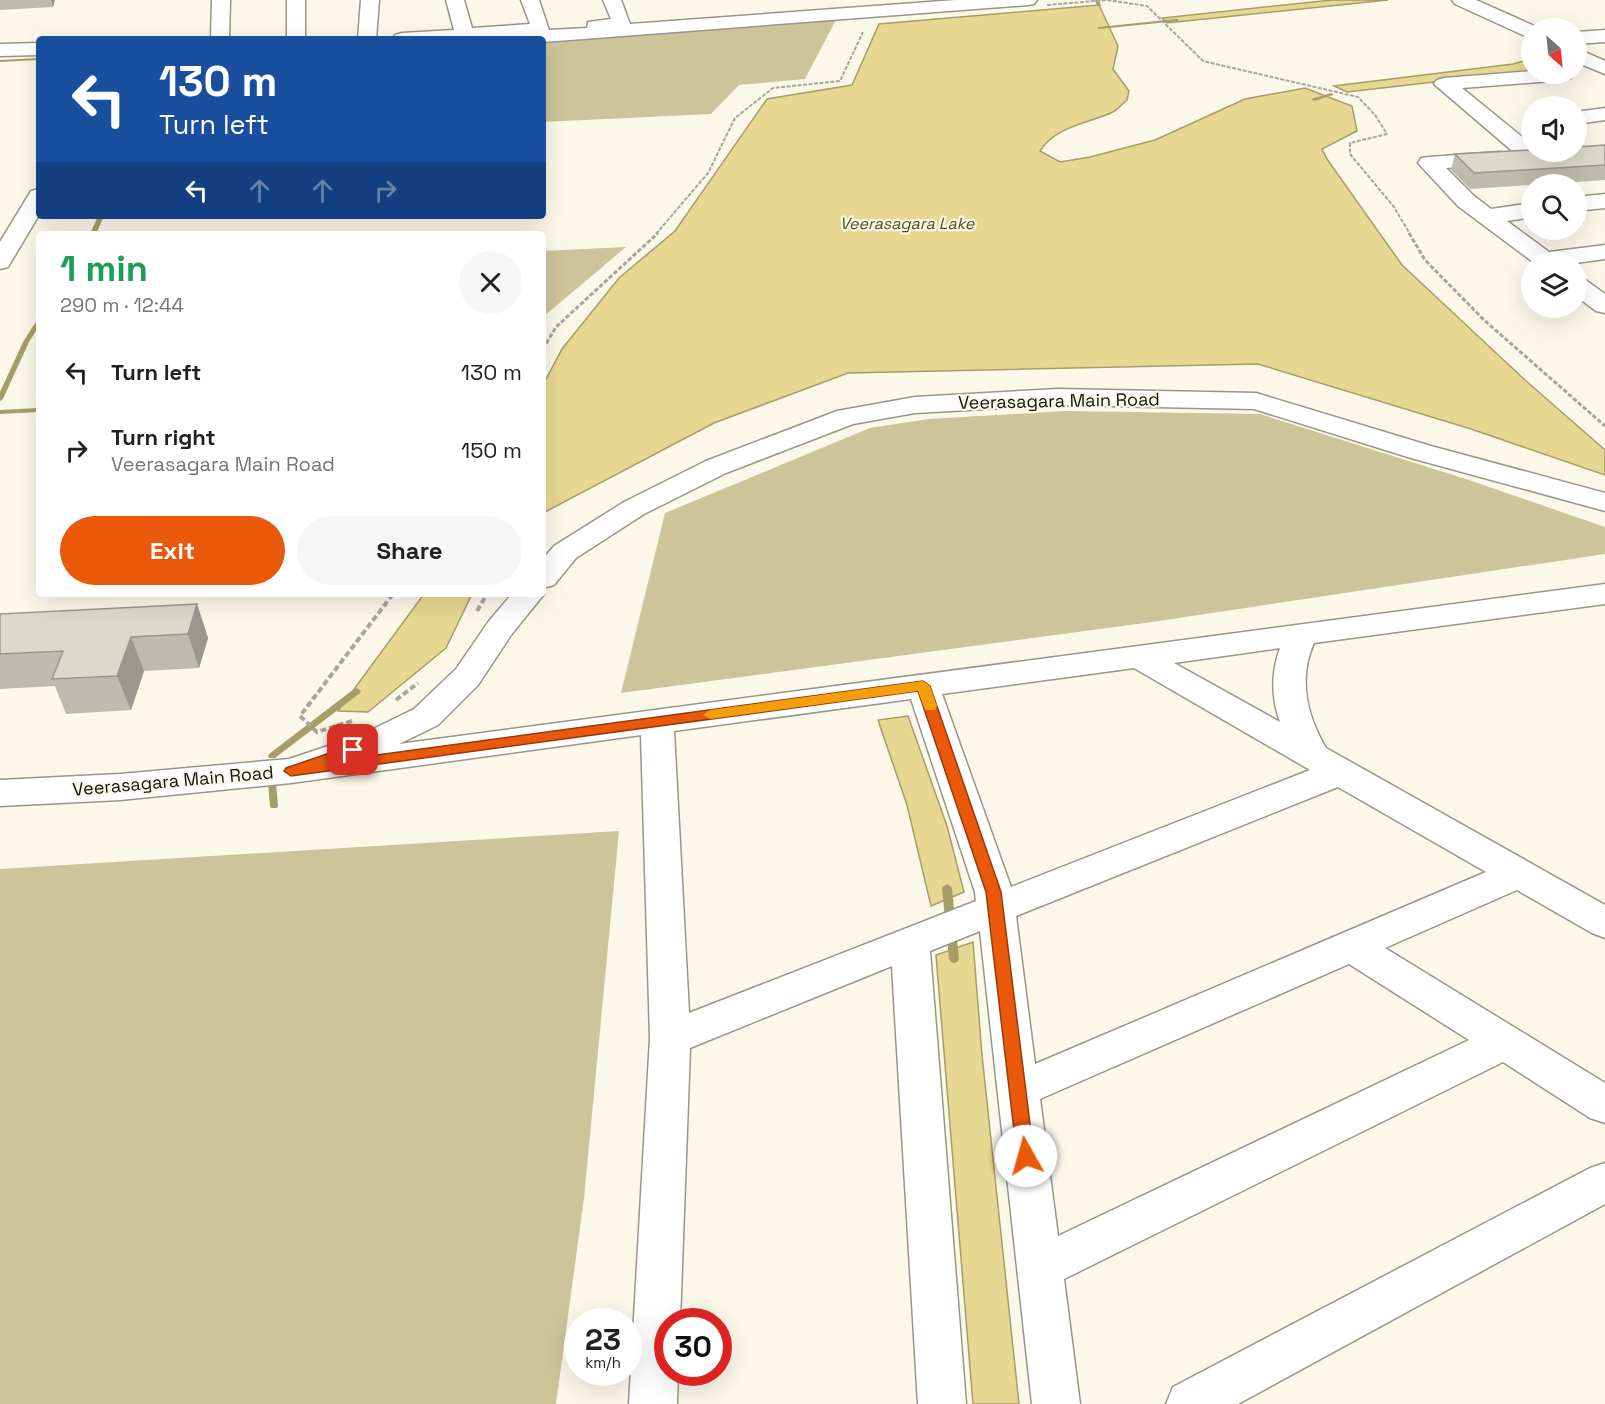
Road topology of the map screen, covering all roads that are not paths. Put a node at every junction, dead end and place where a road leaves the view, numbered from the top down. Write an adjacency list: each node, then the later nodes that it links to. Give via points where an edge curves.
1 (221, 0): 17 (street)
2 (296, 0): 18 (street)
3 (370, 0): 19 (street)
4 (455, 0): 16 (street)
5 (530, 0): 15 (street)
6 (612, 0): 15 (street, via 622,23)
7 (741, 0): 13 (street)
8 (818, 0): 12 (street)
9 (1470, 0): 14 (street)
10 (1036, 3): 11 (street)
11 (898, 5): 12 (street)
12 (829, 16): 13 (street)
13 (753, 21): 21 (street)
14 (1521, 26)
15 (541, 29): 16 (street)
16 (465, 35): 20 (street)
17 (220, 36)
18 (296, 36)
19 (367, 36)
20 (449, 36)
21 (546, 36)
22 (1605, 36): 23 (street)
23 (1587, 37)
24 (36, 49): 25 (street)
25 (0, 50)
26 (1587, 60): 27 (street)
27 (1605, 69): 28 (street)
28 (1587, 71)
29 (1521, 78): 33 (street, via 1444,84)
30 (1605, 114): 31 (street)
31 (1587, 116)
32 (1520, 124): 33 (street)
33 (1496, 126): 38 (street, via 1542,155 1429,162)
34 (36, 201): 42 (street)
35 (1605, 201): 36 (street)
36 (1587, 203)
37 (1521, 212): 38 (street)
38 (1486, 217): 39 (street)
39 (1534, 252)
40 (1605, 252): 41 (street)
41 (1587, 255)
42 (0, 262)
43 (1587, 292): 44 (street)
44 (1605, 306)
45 (1605, 502): 46 (street, Veerasagara Main Road, via 1421,452 1256,401 1058,397 915,405 848,417 716,467 614,520 565,552)
46 (546, 574)
47 (1605, 594): 49 (street)
48 (526, 597): 54 (street, Veerasagara Main Road, via 467,677 426,717 373,743)
49 (1303, 634): 50 (street); 53 (street, via 1291,661 1288,690 1296,723)
50 (1139, 657): 51 (street); 53 (street)
51 (923, 686): 52 (street); 57 (street, via 994,892)
52 (657, 722): 54 (street); 61 (street)
53 (1328, 764): 56 (street); 57 (street)
54 (291, 771): 55 (street, Veerasagara Main Road, via 120,787)
55 (0, 793)
56 (1518, 874): 58 (street); 60 (street)
57 (982, 914): 59 (street); 63 (street)
58 (1605, 923)
59 (920, 939): 61 (street); 68 (street)
60 (1350, 945): 62 (street); 63 (street)
61 (670, 1038): 67 (street)
62 (1505, 1042): 64 (street); 66 (street)
63 (1017, 1090): 66 (street)
64 (1605, 1105)
65 (1605, 1182): 70 (street)
66 (1039, 1268): 69 (street)
67 (653, 1404)
68 (942, 1404)
69 (1056, 1404)
70 (1190, 1404)

